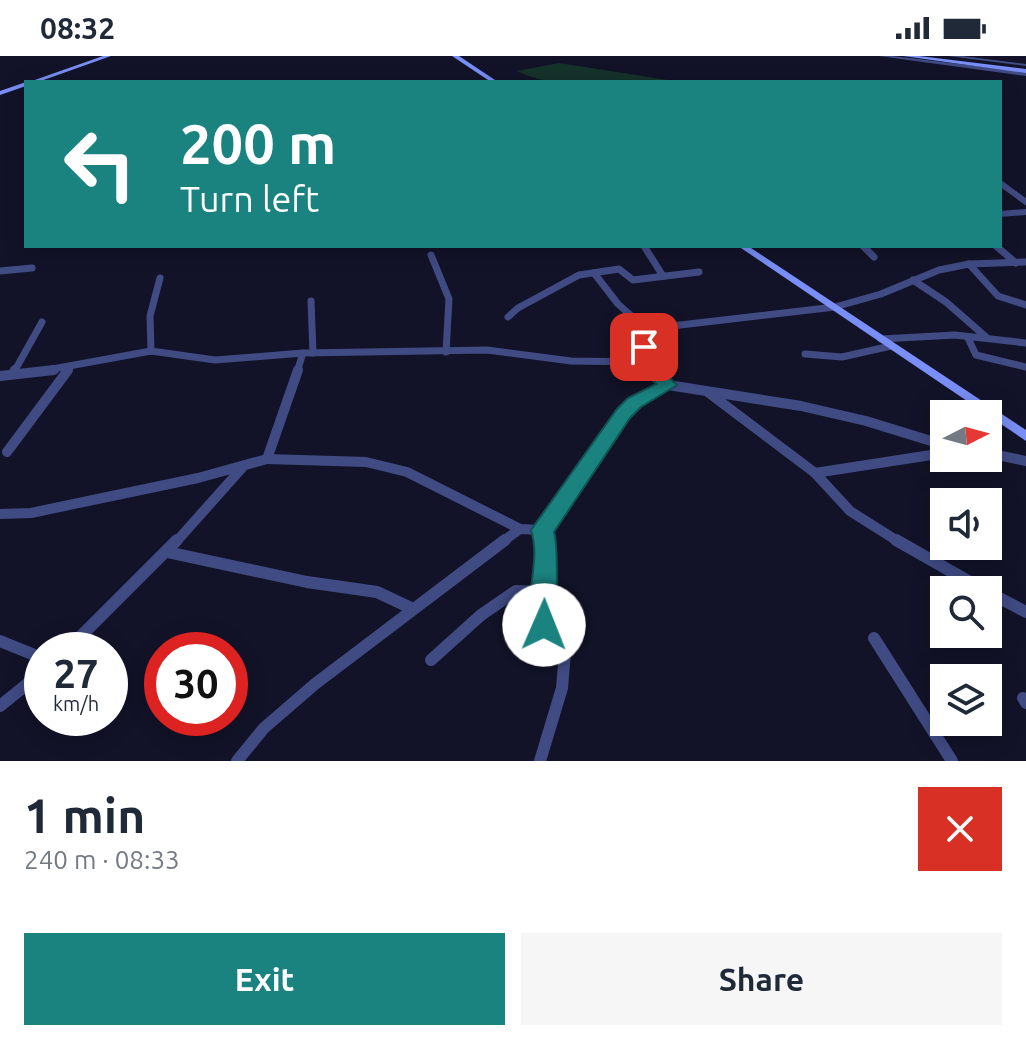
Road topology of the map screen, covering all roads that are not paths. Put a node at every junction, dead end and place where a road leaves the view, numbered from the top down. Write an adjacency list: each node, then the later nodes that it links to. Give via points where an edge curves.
1 (108, 56): 8 (main road)
2 (455, 56): 9 (main road)
3 (881, 56): 7 (street)
4 (906, 56): 7 (main road)
5 (934, 56): 7 (main road)
6 (950, 56): 7 (street)
7 (1026, 70)
8 (38, 80)
9 (492, 80)
10 (24, 85): 11 (main road)
11 (0, 93)
12 (1002, 184): 13 (street)
13 (1026, 202)
14 (1026, 212): 15 (street)
15 (1002, 214)
16 (645, 248): 29 (street)
17 (745, 248): 34 (main road)
18 (865, 248): 21 (street)
19 (998, 248): 23 (street)
20 (431, 255): 43 (street, via 449,299)
21 (874, 257)
22 (1026, 262): 23 (street)
23 (1016, 263): 24 (street)
24 (969, 264): 31 (street); 33 (street, via 998,296)
25 (32, 268): 26 (street)
26 (0, 271)
27 (699, 272): 29 (street)
28 (594, 273): 29 (street, via 619,269 633,280); 35 (street, via 579,275); 37 (street)
29 (663, 276)
30 (160, 278): 42 (street, via 150,316)
31 (913, 280): 34 (street); 38 (street)
32 (311, 301): 44 (street)
33 (1026, 305)
34 (835, 307): 37 (street); 40 (main road)
35 (508, 317)
36 (42, 322): 49 (street)
37 (646, 329): 46 (street)
38 (986, 337): 39 (street); 41 (street)
39 (968, 338): 40 (street, via 936,335); 47 (street, via 976,355)
40 (886, 342): 45 (street, via 842,357); 53 (main road)
41 (1026, 343)
42 (151, 351): 44 (street, via 215,360); 48 (street)
43 (446, 352): 44 (street); 46 (street, via 487,350 571,361)
44 (308, 353): 58 (street)
45 (805, 354)
46 (643, 362): 51 (street)
47 (1026, 367)
48 (69, 368): 49 (street); 55 (street)
49 (13, 374): 50 (street)
50 (0, 376)
51 (668, 385): 52 (street); 64 (street, via 624,414)
52 (705, 390): 54 (street, via 866,421); 61 (street)
53 (1026, 436)
54 (930, 441)
55 (7, 452)
56 (930, 455): 61 (street)
57 (1002, 456): 59 (street)
58 (267, 459): 60 (street); 63 (street, via 366,462 407,472)
59 (1026, 461)
60 (242, 468): 62 (street, via 31,513); 65 (street)
61 (815, 473): 66 (street, via 850,511)
62 (0, 514)
63 (520, 529): 64 (street); 69 (street)
64 (542, 530): 67 (street, via 547,546)
65 (167, 552): 69 (street, via 401,598); 71 (street)
66 (958, 576)
67 (543, 592): 75 (street, via 516,591); 79 (street, via 549,639 565,653 562,688)
68 (1002, 599): 70 (street)
69 (413, 609): 78 (street, via 304,693)
70 (1026, 612)
71 (85, 632)
72 (874, 638): 80 (street)
73 (0, 641): 74 (street)
74 (24, 651)
75 (431, 660)
76 (24, 687): 77 (street)
77 (0, 706)
78 (237, 761)
79 (540, 761)
80 (952, 761)

